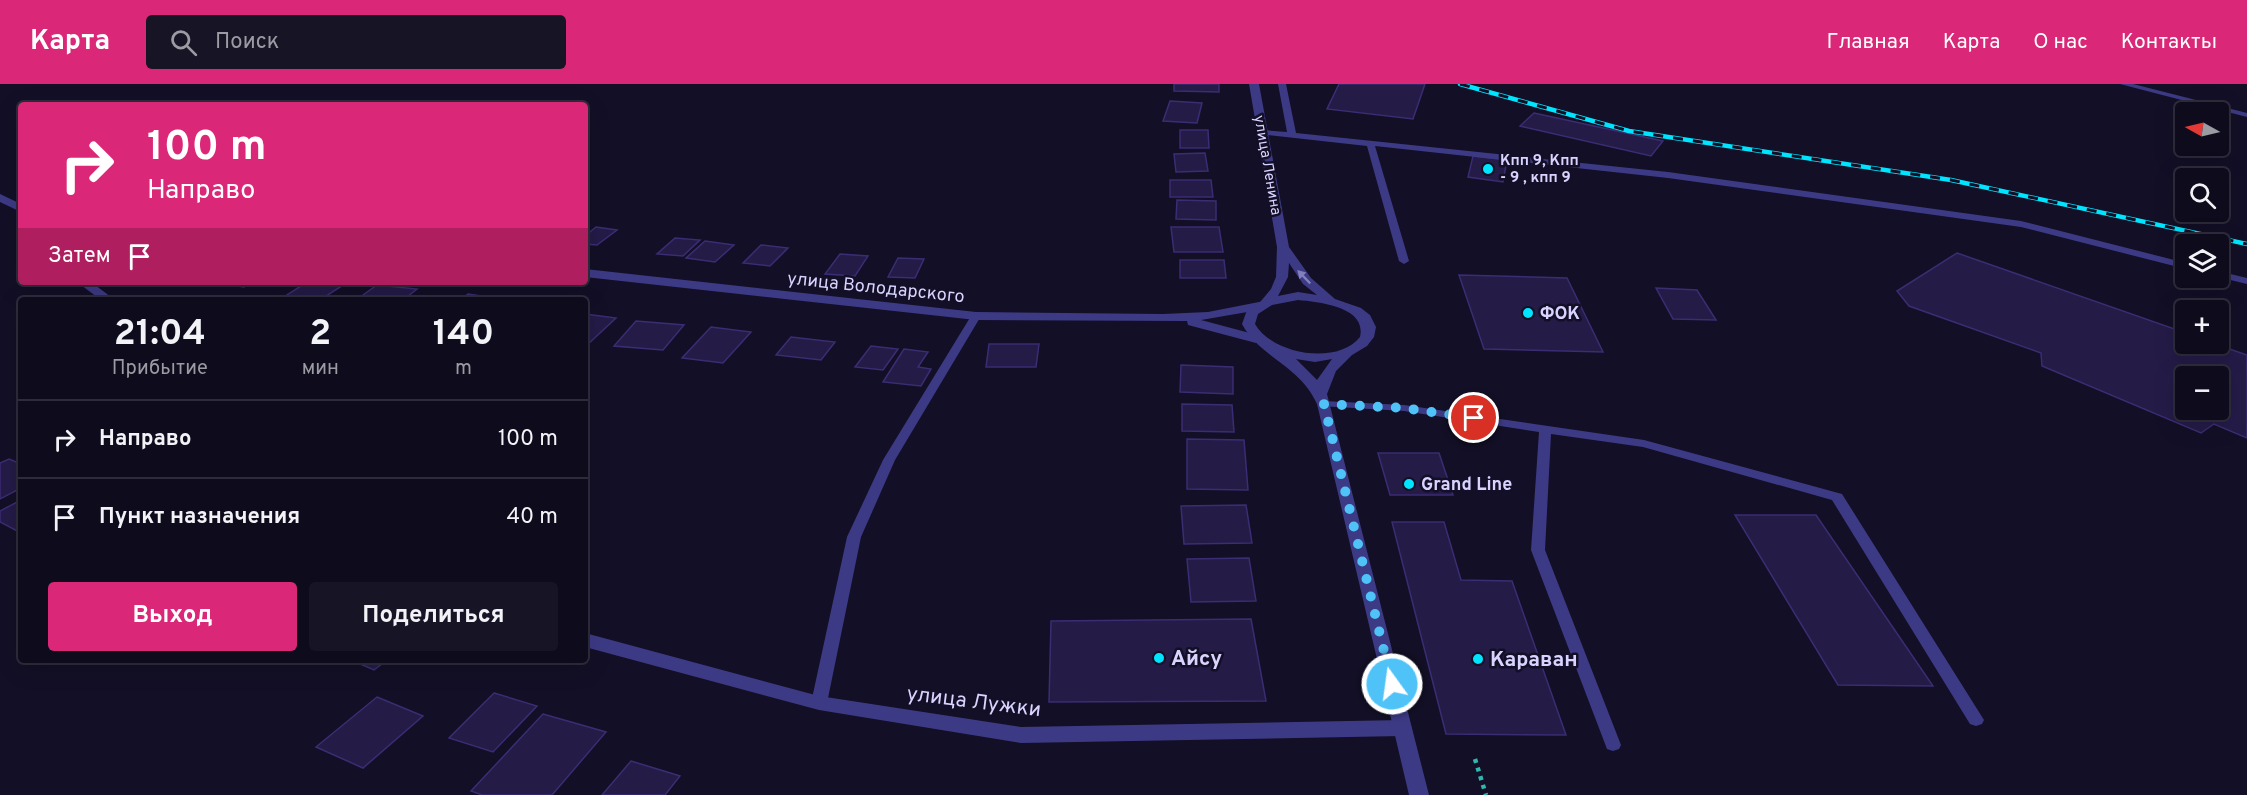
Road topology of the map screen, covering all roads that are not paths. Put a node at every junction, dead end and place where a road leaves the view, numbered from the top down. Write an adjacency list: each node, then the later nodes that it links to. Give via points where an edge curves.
1 (1254, 84): 5 (street, улица Ленина)
2 (1282, 84): 6 (lane)
3 (2124, 84): 4 (lane)
4 (2247, 115)
5 (1262, 132): 6 (lane); 12 (street, улица Ленина)
6 (1292, 135): 7 (lane)
7 (1370, 143): 13 (lane); 14 (lane, via 1668,175 2021,224)
8 (0, 197): 9 (street)
9 (18, 209)
10 (0, 211): 11 (street)
11 (18, 211)
12 (1283, 247): 20 (street, one-way to 12, via 1307,281); 21 (street, via 1282,277 1277,290)
13 (1404, 261)
14 (2175, 263)
15 (588, 273): 22 (street, улица Володарского)
16 (2229, 277): 17 (lane)
17 (2247, 281)
18 (87, 285): 19 (street)
19 (105, 297)
20 (1333, 300): 21 (street, via 1298,296); 26 (street, via 1361,315 1368,325 1368,335 1361,345)
21 (1263, 304): 23 (street, via 1208,316); 24 (street, via 1251,313 1248,322)
22 (976, 316): 23 (street, улица Володарского); 30 (lane, via 889,460 854,537)
23 (1163, 318): 24 (street, via 1202,323)
24 (1256, 339): 25 (street)
25 (1273, 350): 26 (street, via 1312,358); 27 (street, via 1292,362)
26 (1349, 352): 27 (street, via 1325,375)
27 (1322, 399): 28 (lane); 32 (street)
28 (1545, 429): 31 (lane, via 1644,444 1837,498); 33 (lane, via 1538,550)
29 (588, 641): 30 (street, улица Лужки)
30 (819, 703): 32 (street, улица Лужки, via 1021,735)
31 (1976, 720)
32 (1402, 728): 34 (street)
33 (1613, 745)
34 (1419, 795)

